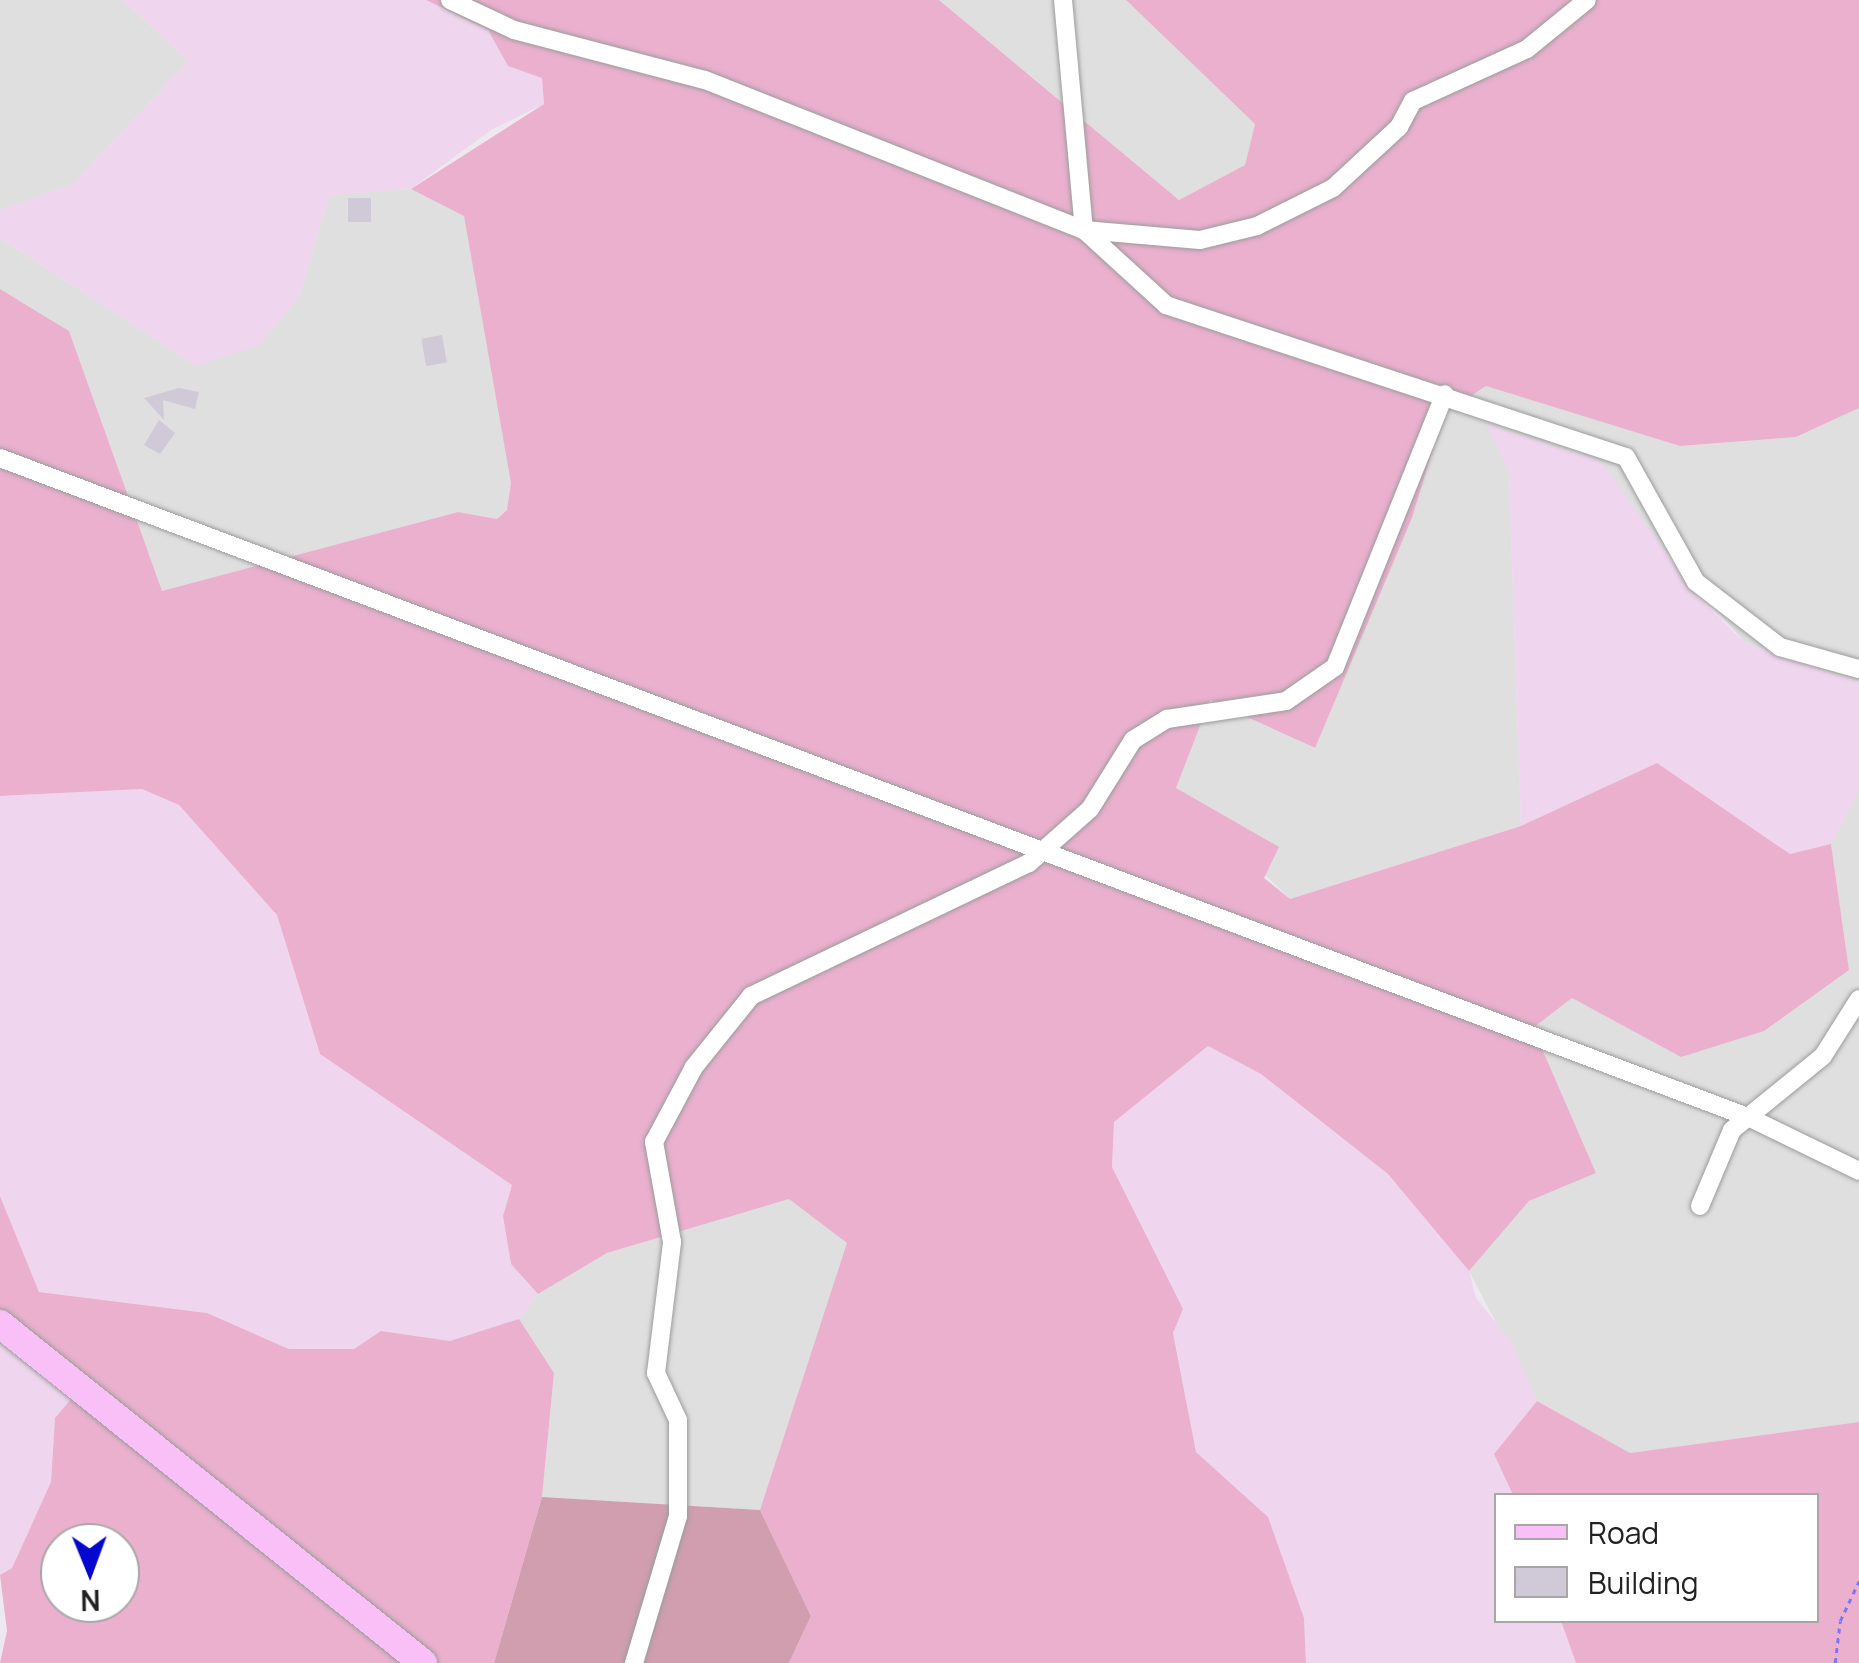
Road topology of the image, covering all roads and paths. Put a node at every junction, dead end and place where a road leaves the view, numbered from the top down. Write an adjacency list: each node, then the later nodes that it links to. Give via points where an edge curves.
1 (450, 0): 4 (street, via 514,30 705,80)
2 (1064, 0): 4 (street)
3 (1587, 0): 4 (street, via 1527,49 1413,101 1359,170 1256,226 1200,240)
4 (1084, 230): 5 (street, via 1166,306)
5 (1445, 394): 7 (street, via 1626,457 1696,582 1780,646); 8 (street, via 1335,667 1286,701 1167,719 1133,740 1090,809)
6 (0, 458): 8 (street)
7 (1859, 670)
8 (1041, 852): 10 (street); 16 (street, via 849,955 751,996 694,1067 654,1142 672,1242 656,1373 678,1420 678,1516)
9 (1859, 1000): 10 (street, via 1823,1056)
10 (1748, 1117): 11 (street); 12 (street, via 1732,1130)
11 (1859, 1171)
12 (1700, 1206)
13 (0, 1324): 15 (street)
14 (1859, 1581): 17 (path)
15 (423, 1663)
16 (634, 1663)
17 (1835, 1663)

